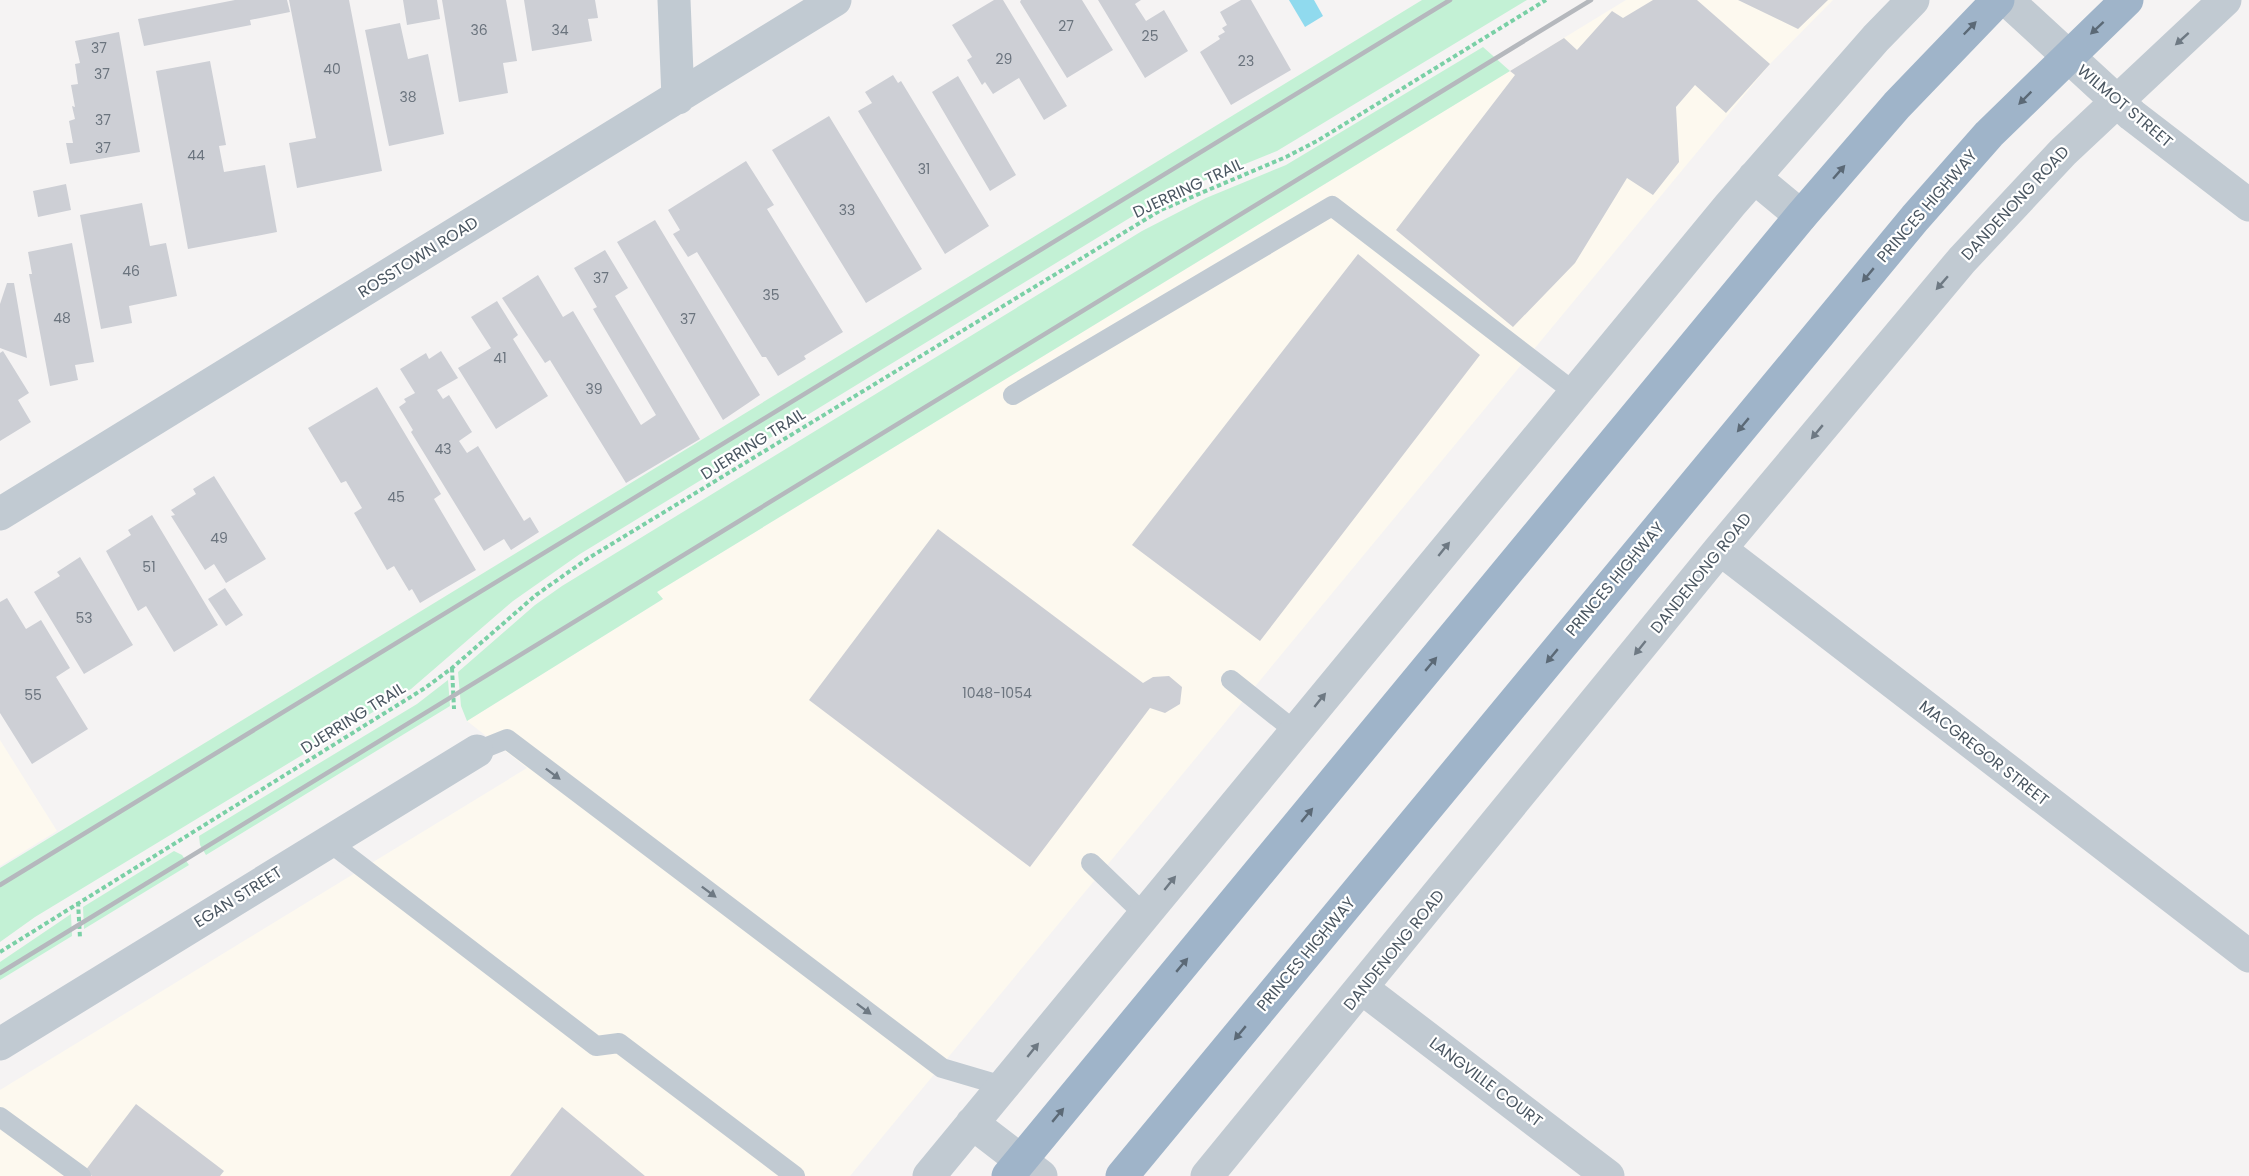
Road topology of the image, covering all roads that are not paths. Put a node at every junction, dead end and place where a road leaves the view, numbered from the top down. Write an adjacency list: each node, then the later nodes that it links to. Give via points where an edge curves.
1 (674, 0): 9 (street)
2 (835, 0): 9 (street, ROSSTOWN ROAD)
3 (1913, 0): 11 (street)
4 (1998, 0): 13 (highway, one-way to 4, via 1897,105)
5 (2007, 0): 8 (street, WILMOT STREET)
6 (2127, 0): 8 (highway, PRINCES HIGHWAY, one-way to 8)
7 (2225, 0): 10 (street, DANDENONG ROAD, one-way to 10)
8 (2067, 56): 10 (street, WILMOT STREET); 34 (highway, PRINCES HIGHWAY, one-way to 34, via 1989,134 1915,218)
9 (678, 98): 16 (street, ROSSTOWN ROAD)
10 (2115, 101): 12 (street, WILMOT STREET); 17 (street, DANDENONG ROAD, one-way to 17, via 1962,260)
11 (1754, 177): 13 (street); 14 (street)
12 (2249, 205)
13 (1801, 216): 30 (highway, one-way to 13)
14 (1574, 392): 15 (lane, via 1332,206); 19 (street, one-way to 14)
15 (1013, 395)
16 (0, 514)
17 (1720, 549): 24 (street, MACGREGOR STREET); 25 (street, DANDENONG ROAD, one-way to 25)
18 (1231, 680): 19 (lane)
19 (1294, 731): 23 (street, one-way to 19)
20 (477, 751): 21 (street, EGAN STREET); 27 (lane, one-way to 27, via 507,739 942,1068)
21 (328, 841): 26 (street, EGAN STREET); 32 (lane, via 596,1046 619,1043)
22 (1091, 863): 23 (lane)
23 (1144, 914): 27 (street, one-way to 23)
24 (2249, 956)
25 (1363, 989): 35 (street, DANDENONG ROAD); 36 (street, LANGVILLE COURT)
26 (0, 1044)
27 (1003, 1086): 29 (street)
28 (0, 1117): 31 (lane)
29 (972, 1123): 30 (street); 33 (street)
30 (1023, 1171)
31 (81, 1176)
32 (795, 1176)
33 (929, 1176)
34 (1122, 1176)
35 (1208, 1176)
36 (1608, 1176)

